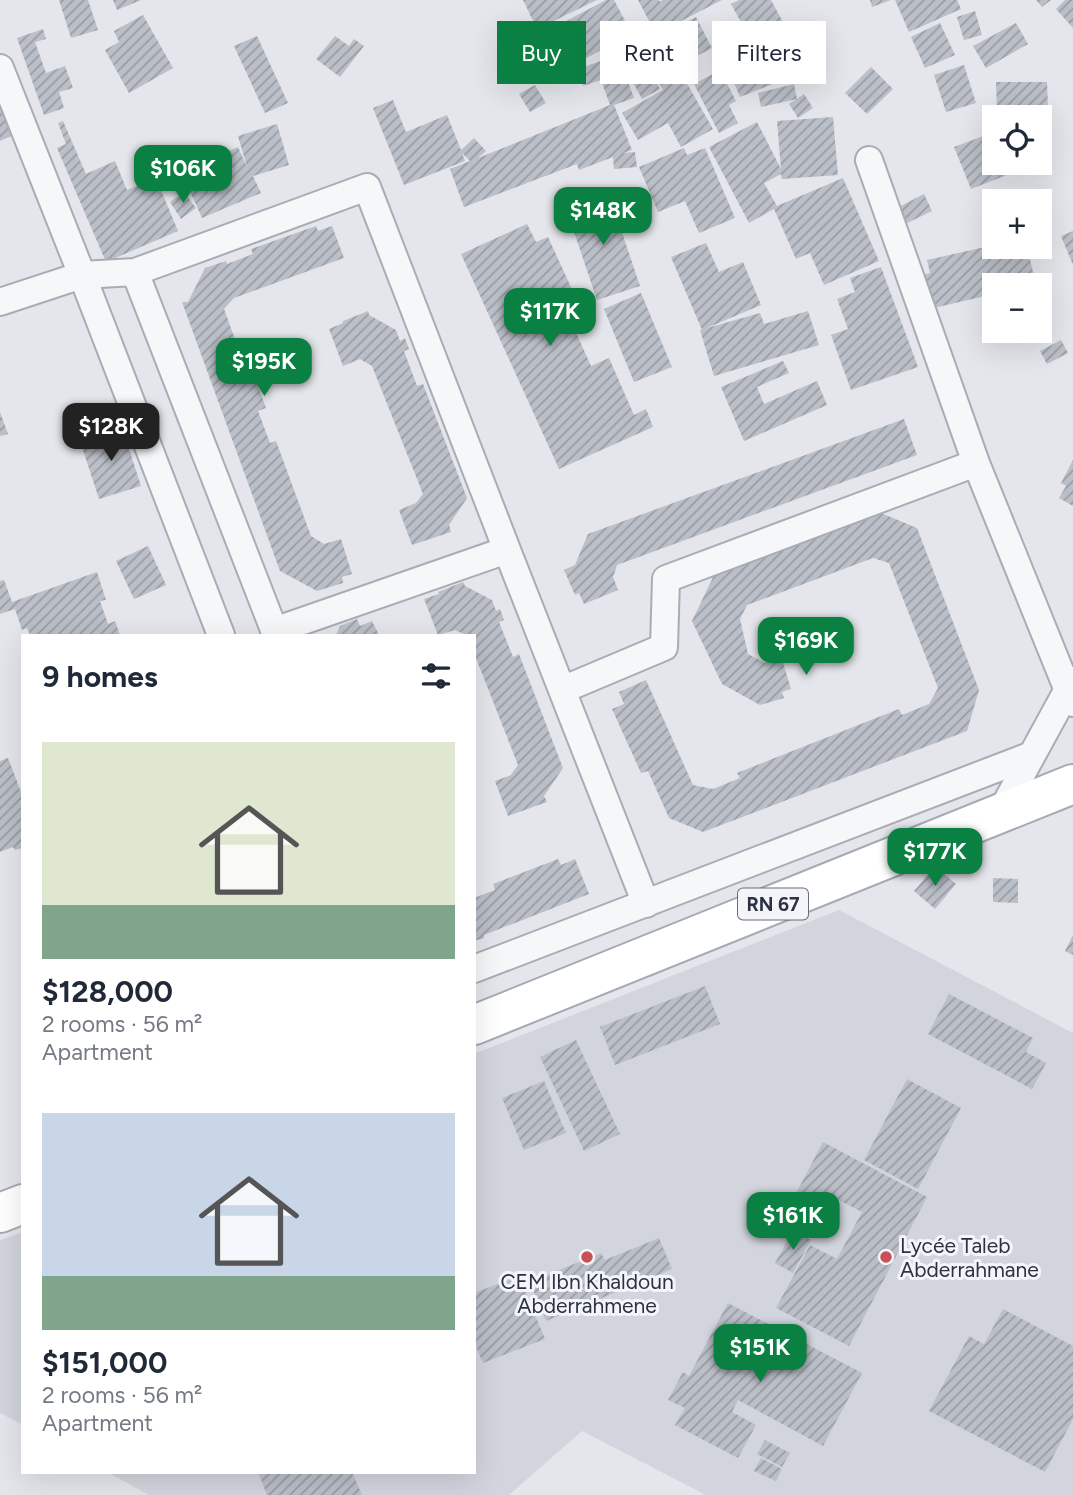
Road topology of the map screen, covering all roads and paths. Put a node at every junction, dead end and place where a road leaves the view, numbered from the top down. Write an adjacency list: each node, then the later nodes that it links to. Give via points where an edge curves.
1 (0, 68): 4 (street)
2 (869, 160): 6 (street)
3 (135, 272): 4 (street); 7 (street, via 367,187); 8 (street)
4 (82, 275): 5 (street); 9 (street)
5 (0, 302)
6 (976, 463): 10 (street, via 666,579 664,647); 11 (street)
7 (507, 550): 8 (street); 10 (street)
8 (275, 633)
9 (221, 634)
10 (562, 691): 15 (street)
11 (1071, 691): 12 (street)
12 (1032, 755): 14 (street); 15 (street)
13 (1073, 784): 14 (main road, RN 67)
14 (1001, 812): 17 (main road, RN 67)
15 (646, 904): 16 (street)
16 (476, 968)
17 (476, 1024)
18 (21, 1205): 19 (main road)
19 (0, 1213)

